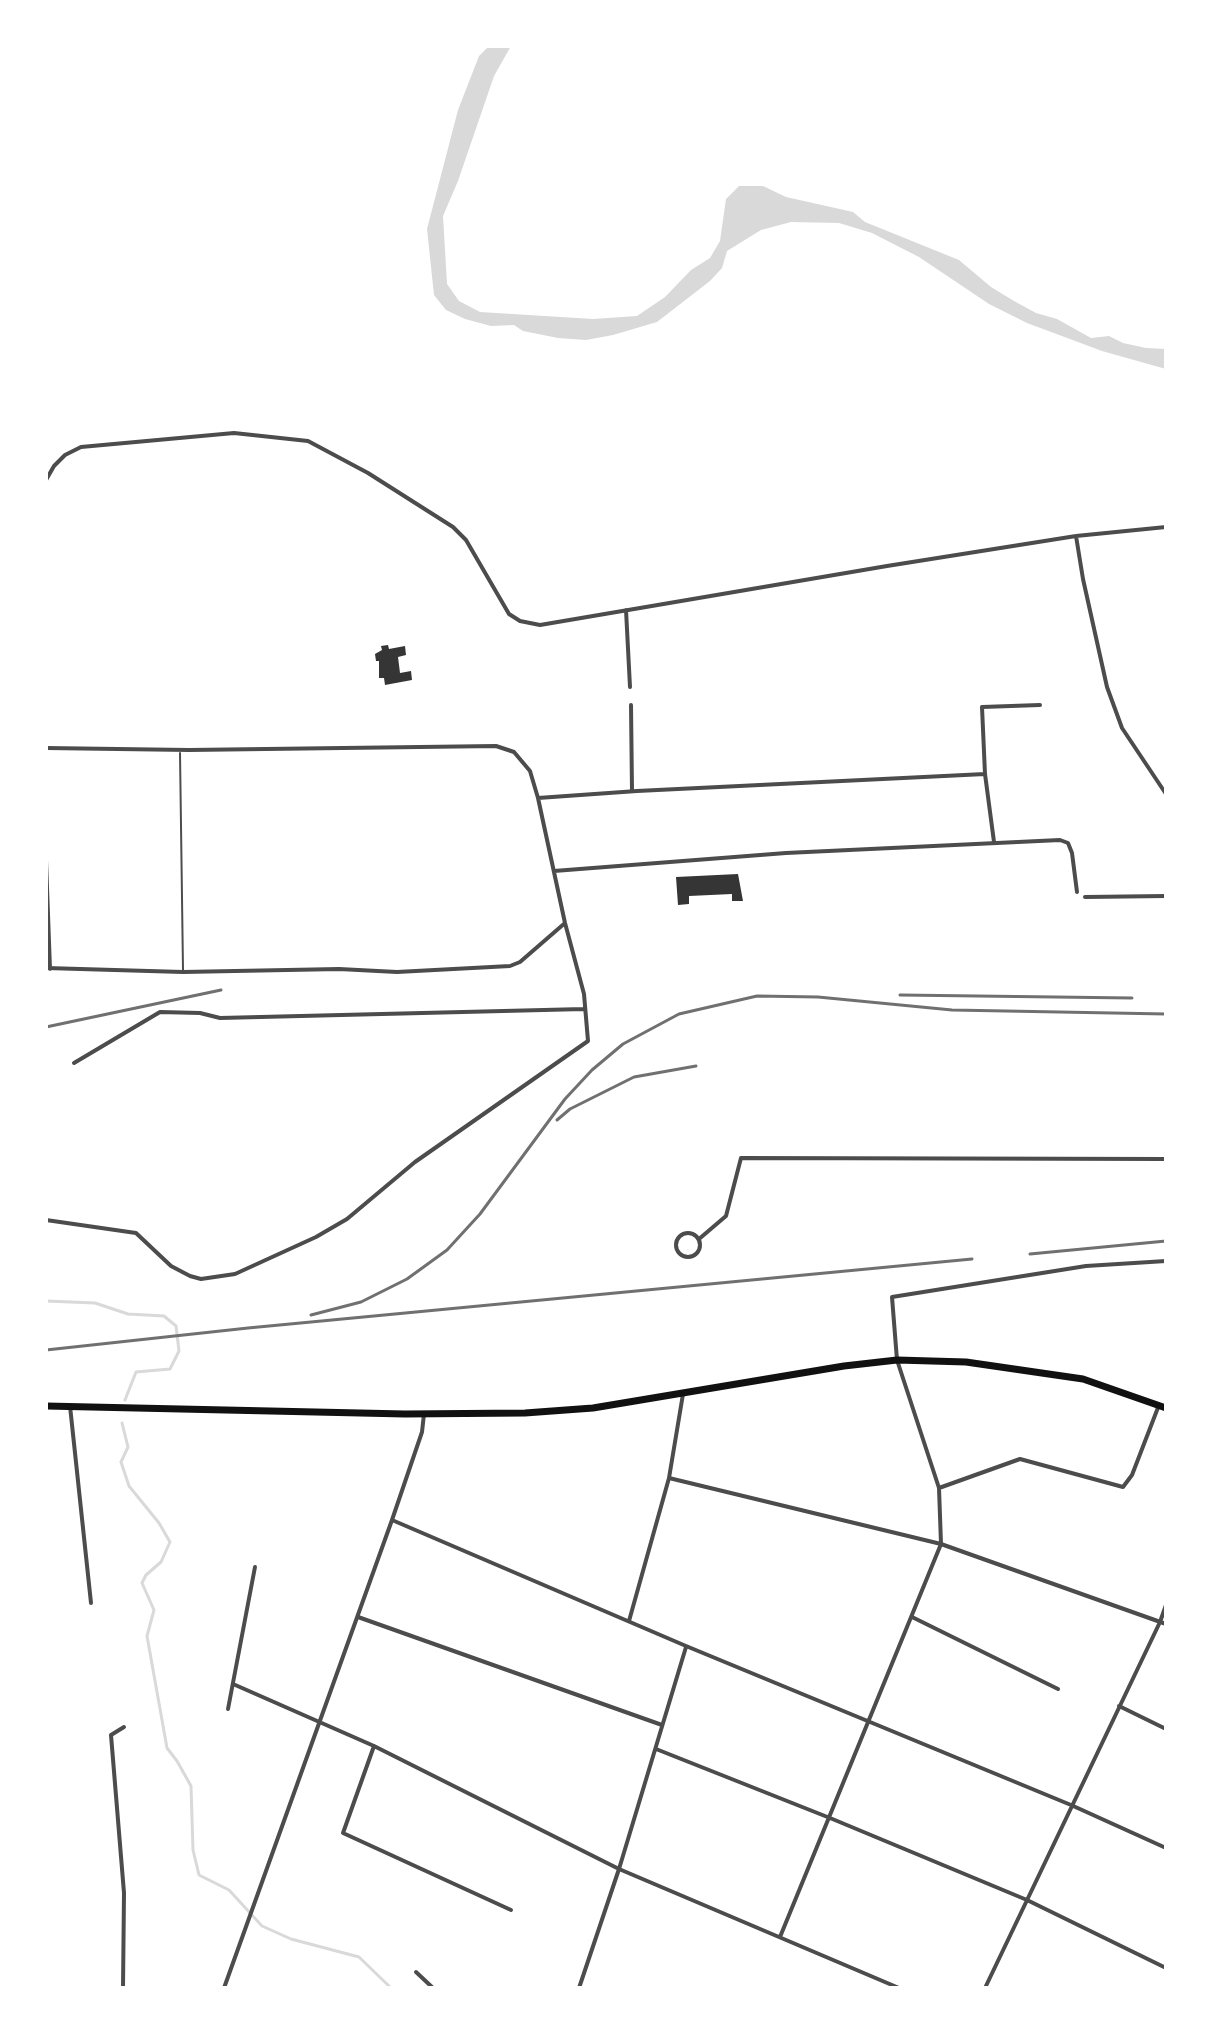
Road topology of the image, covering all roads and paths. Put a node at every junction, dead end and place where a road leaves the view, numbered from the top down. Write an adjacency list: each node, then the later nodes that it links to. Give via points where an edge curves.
1 (46, 480): 4 (street, via 65,455 81,447 234,433 308,441 453,527 509,614 520,621 540,625)
2 (1166, 527): 3 (street)
3 (1076, 536): 4 (street); 12 (street, via 1107,687 1122,728)
4 (626, 610): 5 (street)
5 (630, 687)
6 (631, 705): 11 (street)
7 (1040, 705): 10 (street, via 982,707)
8 (46, 748): 9 (street)
9 (180, 750): 13 (street, via 496,746 514,752 530,771); 22 (lane)
10 (985, 774): 11 (street); 14 (street)
11 (632, 791): 13 (street)
12 (1166, 794)
13 (538, 798): 16 (street)
14 (994, 843): 16 (street); 17 (street, via 1068,843)
15 (46, 860): 21 (street)
16 (554, 871): 20 (street)
17 (1077, 892)
18 (1166, 896): 19 (street)
19 (1085, 897)
20 (565, 923): 22 (street, via 510,966); 23 (street)
21 (48, 968): 22 (street)
22 (183, 972)
23 (584, 1009): 24 (street, via 220,1018 160,1012); 26 (street, via 588,1041 415,1162 347,1219 235,1274 190,1276 171,1266 136,1233)
24 (74, 1063)
25 (1166, 1159): 27 (street, via 741,1158 726,1216)
26 (46, 1220)
27 (699, 1239): 27 (street, via 682,1234 678,1252 685,1257 696,1254)
28 (1166, 1261): 29 (street, via 1086,1266 892,1297)
29 (897, 1360): 30 (main road); 33 (main road, via 966,1362 1083,1379); 36 (street)
30 (683, 1393): 34 (main road, via 593,1408); 35 (street)
31 (46, 1406): 32 (main road)
32 (70, 1406): 34 (main road); 40 (street)
33 (1162, 1407): 36 (street, via 1123,1487 1020,1459)
34 (424, 1414): 37 (street)
35 (669, 1478): 38 (street); 44 (street)
36 (939, 1488): 38 (street)
37 (392, 1520): 42 (street); 44 (street)
38 (941, 1544): 43 (street); 45 (street)
39 (255, 1567): 47 (street)
40 (91, 1603)
41 (1166, 1605): 45 (street)
42 (358, 1617): 52 (street); 53 (street)
43 (912, 1617): 48 (street); 51 (street)
44 (629, 1621): 46 (street)
45 (1163, 1623): 49 (street)
46 (686, 1646): 51 (street); 53 (street)
47 (233, 1684): 50 (street); 52 (street)
48 (1058, 1689)
49 (1119, 1706): 55 (street); 58 (street)
50 (228, 1709)
51 (869, 1722): 58 (street); 59 (street)
52 (319, 1723): 56 (street); 68 (street)
53 (662, 1725): 57 (street)
54 (124, 1727): 67 (street, via 111,1735 124,1893)
55 (1166, 1729)
56 (374, 1746): 61 (street); 63 (street, via 343,1833)
57 (656, 1749): 59 (street); 61 (street)
58 (1071, 1805): 60 (street); 62 (street)
59 (830, 1818): 62 (street); 64 (street)
60 (1166, 1848)
61 (619, 1869): 64 (street); 70 (street)
62 (1027, 1900): 65 (street); 72 (street)
63 (511, 1910)
64 (780, 1937): 71 (street)
65 (1166, 1968)
66 (416, 1972): 69 (street)
67 (123, 1988)
68 (224, 1988)
69 (433, 1988)
70 (579, 1988)
71 (899, 1988)
72 (985, 1988)

